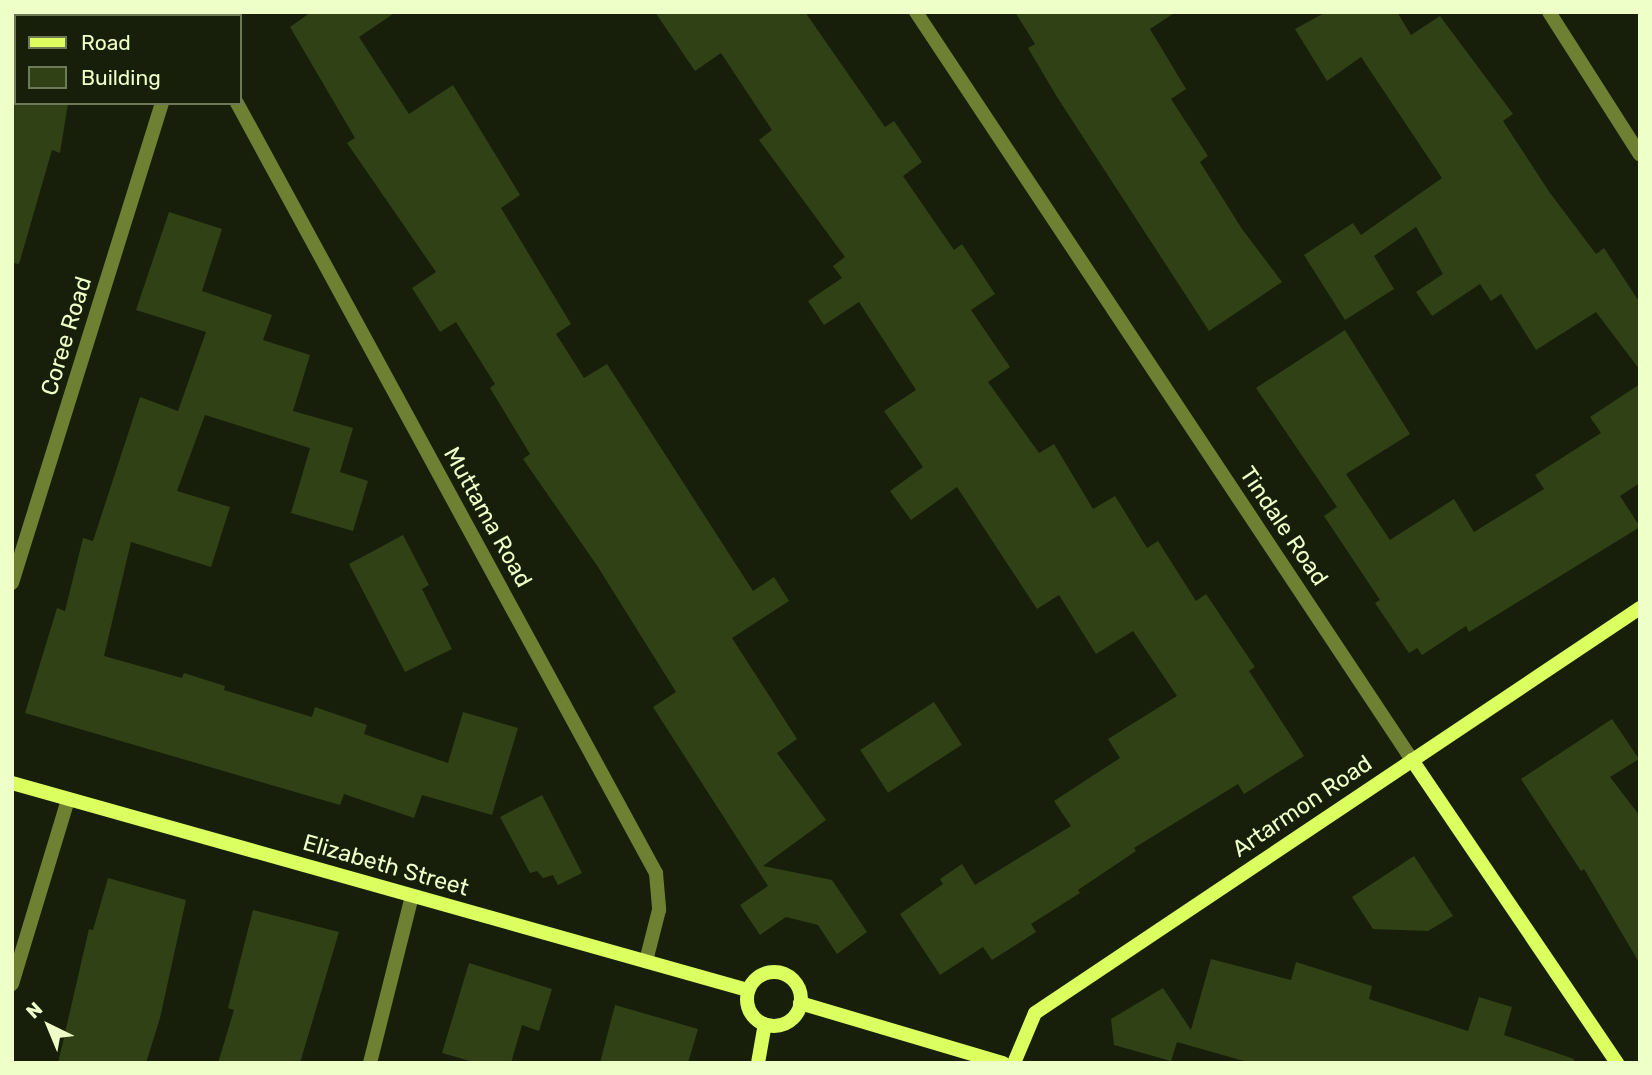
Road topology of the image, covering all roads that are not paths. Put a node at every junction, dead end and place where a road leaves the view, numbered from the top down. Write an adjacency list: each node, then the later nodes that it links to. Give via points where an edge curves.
1 (916, 12): 8 (street, Tindale Road)
2 (1549, 12): 5 (street)
3 (161, 105): 6 (street, Coree Road)
4 (238, 105): 12 (street, Muttama Road, via 656,873 659,910)
5 (1640, 155)
6 (12, 583)
7 (1640, 608): 8 (street, Artarmon Road)
8 (1412, 760): 20 (street, Artarmon Road, via 1035,1013); 21 (street, Tindale Road)
9 (12, 783): 10 (street, Elizabeth Street)
10 (68, 800): 11 (street, Elizabeth Street); 13 (street)
11 (412, 896): 12 (street, Elizabeth Street); 17 (street)
12 (646, 961): 14 (street, Elizabeth Street)
13 (12, 984)
14 (748, 990): 15 (street, via 759,977 776,972 797,986); 16 (street, via 748,1007)
15 (800, 1003): 16 (street, via 788,1022); 19 (street)
16 (765, 1025): 18 (street)
17 (370, 1063)
18 (758, 1063)
19 (1003, 1063)
20 (1014, 1063)
21 (1617, 1063)

